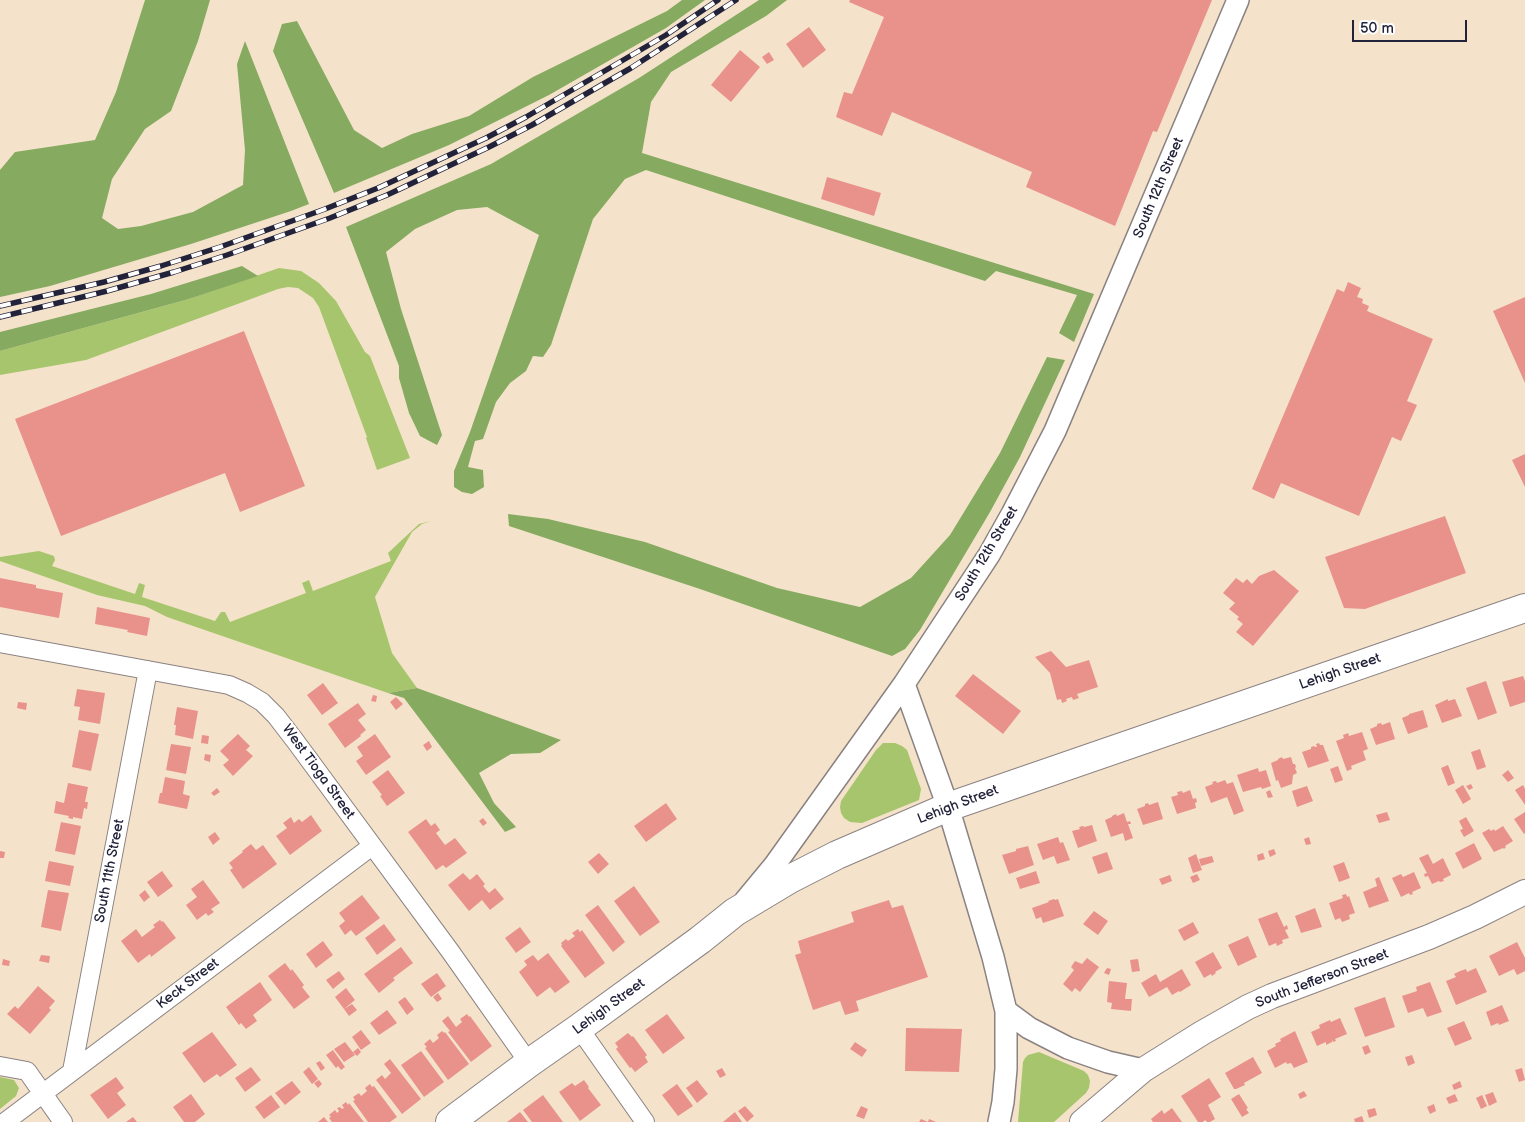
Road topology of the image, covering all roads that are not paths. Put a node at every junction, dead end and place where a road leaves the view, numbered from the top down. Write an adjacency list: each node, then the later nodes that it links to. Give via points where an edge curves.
1 (1238, 0): 5 (street, South 12th Street, via 1051,439 989,555)
2 (1525, 608): 6 (main road, Lehigh Street)
3 (0, 643): 4 (street, West Tioga Street)
4 (148, 670): 7 (street, West Tioga Street, via 229,685 262,702 276,716); 15 (street, South 11th Street)
5 (904, 684): 6 (street); 9 (street, South 12th Street, via 774,866)
6 (948, 807): 9 (main road, Lehigh Street, via 837,855); 10 (street)
7 (372, 846): 12 (street, West Tioga Street); 15 (street, Keck Street)
8 (1525, 892): 14 (main road, South Jefferson Street, via 1429,937 1272,996 1202,1033)
9 (735, 912): 11 (main road, Lehigh Street)
10 (1006, 1012): 14 (street, via 1068,1048); 21 (street, via 1006,1069)
11 (579, 1028): 12 (main road, Lehigh Street); 20 (street)
12 (529, 1063): 19 (main road, Lehigh Street)
13 (0, 1066): 16 (street, via 27,1071)
14 (1144, 1070): 22 (main road, South Jefferson Street)
15 (72, 1071): 16 (street, Keck Street)
16 (42, 1094): 17 (street, Keck Street); 18 (street)
17 (5, 1122)
18 (63, 1122)
19 (450, 1122)
20 (645, 1122)
21 (999, 1122)
22 (1082, 1122)

